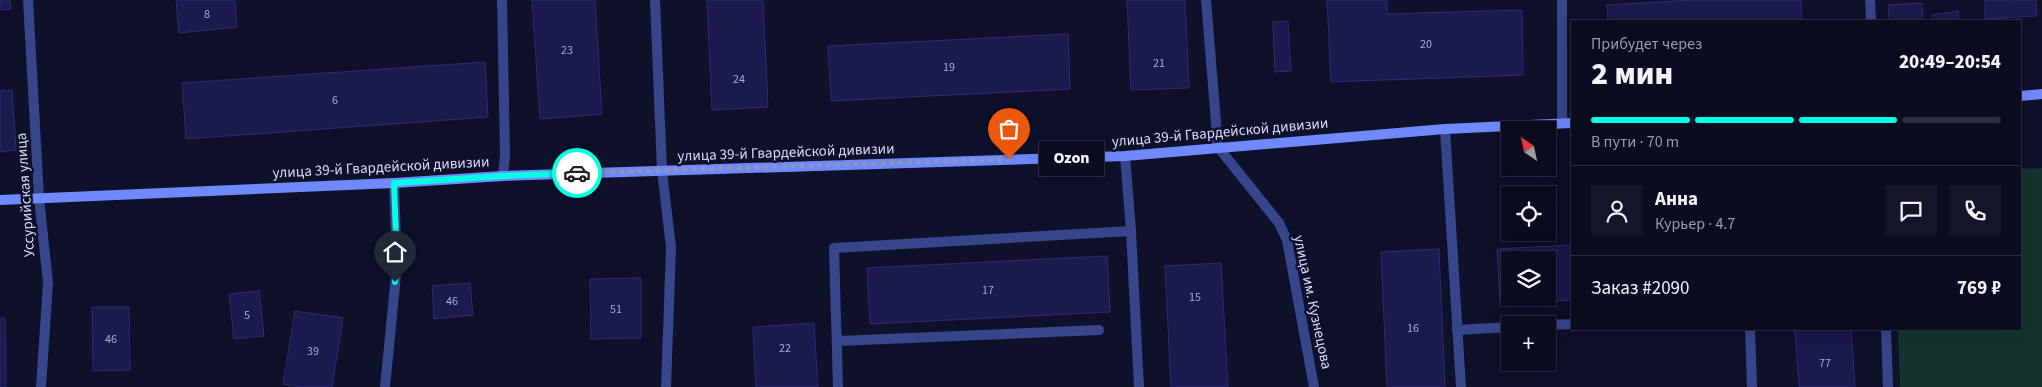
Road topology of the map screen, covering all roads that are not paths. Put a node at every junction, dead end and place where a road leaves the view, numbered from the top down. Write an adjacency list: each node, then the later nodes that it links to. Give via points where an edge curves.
1 (28, 0): 17 (street, Уссурийская улица)
2 (502, 0): 15 (street)
3 (655, 0): 14 (street)
4 (1206, 0): 12 (street)
5 (1562, 0): 10 (street)
6 (1870, 0): 7 (street)
7 (1871, 20)
8 (2042, 94): 9 (main road)
9 (2021, 96)
10 (1568, 123): 11 (main road, улица 39-й Гвардейской дивизии)
11 (1445, 129): 12 (main road, улица 39-й Гвардейской дивизии); 24 (street)
12 (1218, 148): 13 (main road, улица 39-й Гвардейской дивизии); 33 (street, улица им. Кузнецова, via 1279,223 1287,240)
13 (1125, 156): 14 (main road, улица 39-й Гвардейской дивизии); 19 (street)
14 (662, 171): 15 (main road, улица 39-й Гвардейской дивизии); 30 (street, via 671,247)
15 (503, 176): 16 (main road, улица 39-й Гвардейской дивизии)
16 (394, 183): 17 (main road, улица 39-й Гвардейской дивизии); 29 (street, via 397,265)
17 (39, 198): 18 (main road, улица 39-й Гвардейской дивизии); 28 (street, Уссурийская улица, via 48,283)
18 (0, 200)
19 (1131, 231): 27 (street, via 834,248); 32 (street)
20 (1571, 324): 21 (street)
21 (1556, 325)
22 (1501, 328): 24 (street)
23 (1099, 330): 27 (street)
24 (1458, 330): 34 (street)
25 (1750, 330): 35 (street)
26 (1886, 330): 36 (street)
27 (837, 342): 31 (street)
28 (41, 387)
29 (385, 387)
30 (666, 387)
31 (838, 387)
32 (1140, 387)
33 (1314, 387)
34 (1461, 387)
35 (1752, 387)
36 (1888, 387)

